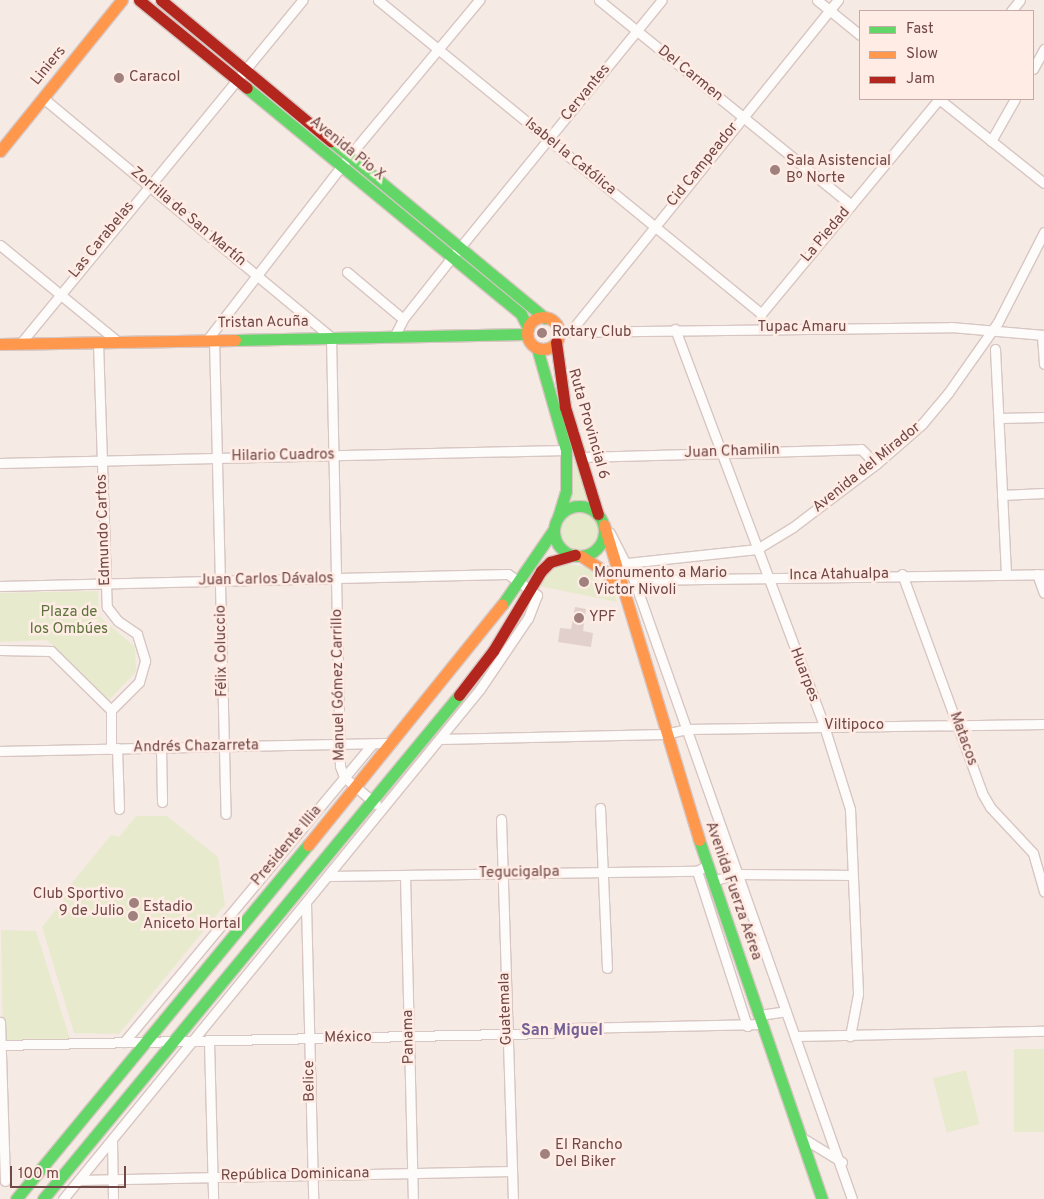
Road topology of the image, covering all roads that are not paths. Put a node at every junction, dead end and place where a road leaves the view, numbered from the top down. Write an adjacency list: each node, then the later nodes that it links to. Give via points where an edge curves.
1 (122, 0): 21 (main road, Liniers)
2 (139, 0): 20 (main road, Avenida Pio X)
3 (161, 0): 19 (main road, Avenida Pio X)
4 (303, 0): 19 (street, Las Carabelas)
5 (378, 0): 16 (street, Isabel la Católica)
6 (479, 0): 16 (street)
7 (599, 0): 14 (street, Del Carmen)
8 (662, 0): 14 (street, Cervantes)
9 (817, 0): 12 (street)
10 (838, 0): 12 (street, Cid Campeador)
11 (1020, 0): 13 (street)
12 (829, 10): 15 (street); 25 (street, Cid Campeador)
13 (1012, 10)
14 (637, 31): 25 (street, Del Carmen); 26 (street, Cervantes)
15 (859, 34)
16 (439, 49): 26 (street, Isabel la Católica); 29 (street)
17 (1044, 49): 18 (street)
18 (1034, 67)
19 (246, 70): 20 (street, Las Carabelas); 29 (main road, Avenida Pio X)
20 (237, 80): 30 (main road, Avenida Pio X); 32 (street, Las Carabelas)
21 (43, 98): 28 (main road, Liniers); 32 (street, Zorrilla de San Martín)
22 (938, 100): 33 (street, La Piedad)
23 (940, 100): 27 (street)
24 (1014, 100): 27 (street)
25 (742, 117): 33 (street, Del Carmen); 34 (street, Cid Campeador)
26 (548, 140): 34 (street, Isabel la Católica); 37 (street, Cervantes)
27 (991, 141): 31 (street)
28 (0, 150)
29 (350, 155): 30 (street); 37 (main road, Avenida Pio X)
30 (342, 165): 38 (main road, Avenida Pio X); 40 (street)
31 (1044, 183)
32 (148, 184): 40 (street, Zorrilla de San Martín); 41 (street, Las Carabelas)
33 (851, 205): 42 (street, La Piedad)
34 (654, 226): 42 (street, Isabel la Católica); 49 (street, Cid Campeador)
35 (1044, 233): 47 (street, Avenida del Mirador)
36 (0, 245): 41 (street)
37 (461, 246): 38 (street, Cervantes); 43 (main road, Avenida Pio X)
38 (453, 256): 44 (street, Cervantes); 48 (main road, Avenida Pio X, via 521,314)
39 (347, 272): 44 (street)
40 (257, 274): 51 (street, Zorrilla de San Martín); 53 (street)
41 (58, 294): 54 (street); 57 (street, Las Carabelas)
42 (761, 314): 45 (street)
43 (546, 318): 48 (main road, via 537,319); 49 (main road, via 555,323)
44 (403, 319): 52 (street, Cervantes)
45 (761, 327): 46 (street, Tupac Amaru); 47 (street, Tupac Amaru)
46 (674, 329): 49 (street, Tupac Amaru); 64 (street, Huarpes)
47 (993, 330): 50 (street, Tupac Amaru); 70 (street, Avenida del Mirador, via 934,410)
48 (528, 331): 52 (main road, Tristan Acuña); 58 (main road)
49 (562, 335): 58 (main road, via 548,348); 66 (main road, Ruta Provincial 6, via 559,378)
50 (1043, 335): 60 (street)
51 (331, 337): 52 (main road, Tristan Acuña); 53 (main road, Tristan Acuña); 65 (street, Manuel Gómez Carrillo)
52 (394, 337)
53 (211, 340): 54 (main road, Tristan Acuña); 67 (street, Félix Coluccio)
54 (117, 341): 55 (main road, Tristan Acuña)
55 (98, 342): 57 (main road, Tristan Acuña); 68 (street, Edmundo Cartos)
56 (0, 344): 57 (main road, Tristan Acuña)
57 (20, 344)
58 (537, 348): 63 (main road, Ruta Provincial 6)
59 (995, 349): 62 (street)
60 (1044, 364)
61 (1044, 417): 62 (street)
62 (999, 418): 72 (street)
63 (566, 450): 65 (street, Hilario Cuadros); 73 (main road, Ruta Provincial 6, via 566,491)
64 (722, 452): 66 (street, Juan Chamilin); 70 (street, Juan Chamilin, via 861,449); 76 (street, Huarpes)
65 (334, 455): 67 (street, Hilario Cuadros); 83 (street, Manuel Gómez Carrillo)
66 (582, 456): 74 (main road, Ruta Provincial 6)
67 (217, 458): 68 (street, Hilario Cuadros); 85 (street, Félix Coluccio)
68 (102, 461): 69 (street, Hilario Cuadros); 87 (street, Edmundo Cartos)
69 (0, 463)
70 (876, 464): 76 (street, Avenida del Mirador)
71 (1044, 493): 72 (street)
72 (1002, 495): 79 (street)
73 (558, 517): 74 (main road, via 577,505); 75 (main road)
74 (601, 520): 77 (main road, via 599,546); 78 (street); 89 (main road, Ruta Provincial 6)
75 (554, 530): 77 (main road, via 562,549); 86 (main road, Presidente Illia)
76 (757, 549): 78 (street, Avenida del Mirador); 82 (street, Huarpes)
77 (578, 556): 86 (main road, Presidente Illia, via 550,562); 89 (main road, via 606,572)
78 (627, 563): 84 (street)
79 (1006, 572): 80 (street, Inca Atahualpa); 81 (street, Inca Atahualpa)
80 (902, 574): 82 (street, Inca Atahualpa); 94 (street, Matacos)
81 (1041, 574): 90 (street)
82 (767, 576): 84 (street, Inca Atahualpa); 95 (street, Huarpes)
83 (337, 578): 85 (street, Juan Carlos Dávalos); 86 (street, Juan Carlos Dávalos, via 508,574); 100 (street, Manuel Gómez Carrillo)
84 (634, 580): 96 (street)
85 (220, 581): 87 (street, Juan Carlos Dávalos); 102 (street, Félix Coluccio)
86 (524, 583): 98 (street, via 537,595 528,618 480,689); 99 (main road, Presidente Illia); 108 (main road, Presidente Illia, via 493,651)
87 (104, 584): 88 (street, Juan Carlos Dávalos); 92 (street, Edmundo Cartos, via 110,614 138,634 145,661 139,682)
88 (0, 586)
89 (621, 591): 97 (main road, Avenida Fuerza Aérea)
90 (1044, 593)
91 (0, 650): 92 (street, via 51,651)
92 (111, 710): 104 (street)
93 (1044, 724): 94 (street, Viltipoco)
94 (958, 725): 95 (street, Viltipoco); 123 (street, Matacos, via 990,808 1033,853)
95 (824, 726): 96 (street, Viltipoco); 120 (street, Huarpes, via 850,809)
96 (686, 729): 97 (street, Viltipoco); 118 (street)
97 (665, 734): 98 (street, Viltipoco); 115 (main road, Avenida Fuerza Aérea)
98 (440, 739): 112 (street)
99 (392, 743): 101 (street, Andrés Chazarreta); 107 (main road, Presidente Illia)
100 (340, 744): 101 (street, Andrés Chazarreta); 102 (street, Andrés Chazarreta); 106 (street, Manuel Gómez Carrillo)
101 (372, 744): 106 (street)
102 (224, 746): 103 (street, Andrés Chazarreta); 113 (street, Félix Coluccio)
103 (161, 748): 104 (street, Andrés Chazarreta); 109 (street)
104 (114, 749): 105 (street, Andrés Chazarreta); 111 (street)
105 (0, 751)
106 (344, 777): 107 (street, Manuel Gómez Carrillo); 125 (street)
107 (355, 788): 108 (street, Manuel Gómez Carrillo); 126 (main road, Presidente Illia)
108 (372, 801): 112 (street, Manuel Gómez Carrillo); 144 (main road, Presidente Illia)
109 (162, 802)
110 (600, 808): 116 (street)
111 (119, 809)
112 (383, 810): 121 (street)
113 (226, 814)
114 (501, 819): 117 (street, Guatemala)
115 (702, 868): 116 (street, Tegucigalpa); 122 (main road, Avenida Fuerza Aérea); 131 (street)
116 (604, 872): 117 (street, Tegucigalpa); 127 (street)
117 (503, 873): 119 (street, Tegucigalpa); 135 (street, Guatemala)
118 (736, 874): 120 (street); 122 (street); 128 (street)
119 (405, 875): 121 (street, Tegucigalpa); 136 (street, Panama)
120 (852, 875): 138 (street, Huarpes, via 858,994)
121 (329, 876): 124 (street)
122 (712, 881): 129 (main road, Avenida Fuerza Aérea)
123 (1044, 891)
124 (306, 903): 139 (street, Belice); 140 (street)
125 (233, 915): 126 (street); 142 (street)
126 (243, 923): 143 (main road, Presidente Illia)
127 (607, 968)
128 (786, 1011): 129 (street); 137 (street)
129 (761, 1020): 131 (street); 146 (main road, Avenida Fuerza Aérea)
130 (0, 1022): 145 (street)
131 (747, 1026): 132 (street)
132 (573, 1028)
133 (1044, 1030): 138 (street)
134 (551, 1033): 135 (street, México)
135 (506, 1034): 136 (street, México); 149 (street, Guatemala)
136 (409, 1036): 139 (street, México); 150 (street, Panama)
137 (796, 1036): 138 (street); 148 (street)
138 (850, 1036)
139 (310, 1038): 141 (street, México); 151 (street, Belice)
140 (193, 1041): 141 (street, México); 144 (street, México); 147 (street)
141 (209, 1041): 152 (street)
142 (124, 1042): 143 (street, México); 145 (street, México)
143 (144, 1042): 144 (street, México); 156 (main road, Presidente Illia)
144 (174, 1042): 157 (main road, Presidente Illia)
145 (0, 1045): 155 (street)
146 (801, 1137): 148 (street); 164 (main road, Avenida Fuerza Aérea)
147 (112, 1140): 153 (street); 154 (street)
148 (842, 1162): 165 (street)
149 (512, 1171): 150 (street, República Dominicana); 163 (street, Guatemala)
150 (412, 1173): 151 (street, República Dominicana); 162 (street, Panama)
151 (312, 1175): 152 (street, República Dominicana); 161 (street, Belice)
152 (212, 1177): 153 (street, República Dominicana); 160 (street)
153 (113, 1179): 154 (street, República Dominicana); 159 (street)
154 (79, 1180): 158 (street)
155 (5, 1181)
156 (16, 1199)
157 (43, 1199)
158 (63, 1199)
159 (113, 1199)
160 (213, 1199)
161 (313, 1199)
162 (413, 1199)
163 (513, 1199)
164 (822, 1199)
165 (852, 1199)

